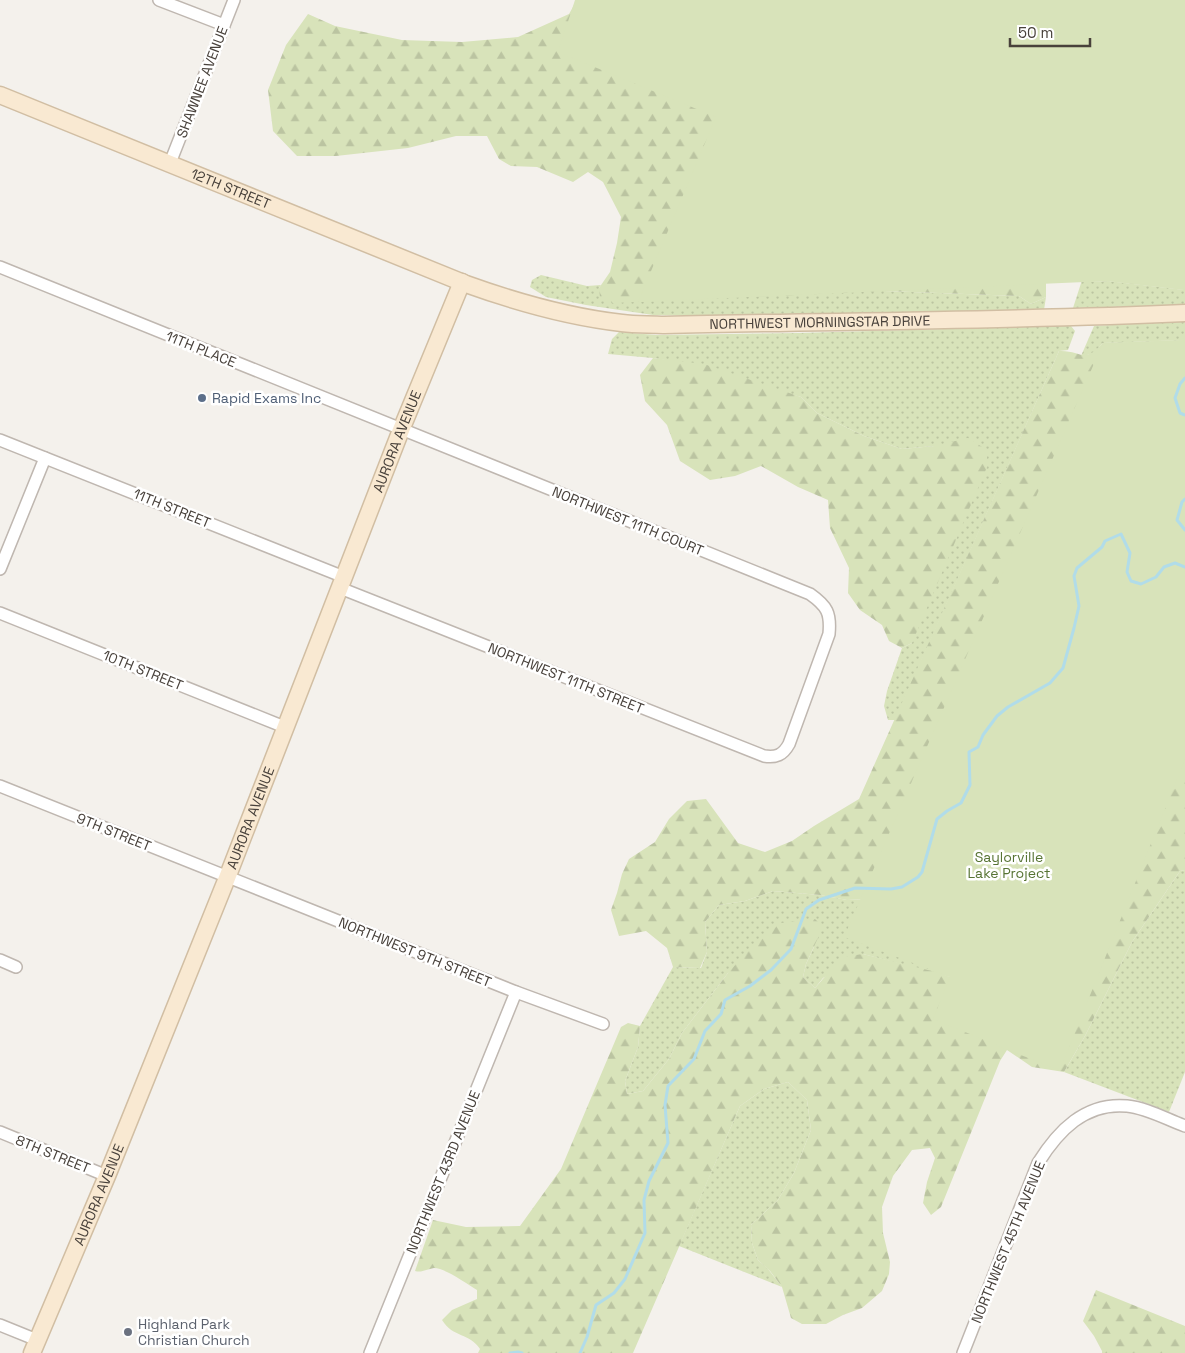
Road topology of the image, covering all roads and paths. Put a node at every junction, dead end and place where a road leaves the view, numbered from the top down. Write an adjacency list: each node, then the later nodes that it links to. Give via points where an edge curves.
1 (159, 0): 3 (street)
2 (234, 0): 3 (street, SHAWNEE AVENUE)
3 (224, 25): 5 (street, SHAWNEE AVENUE)
4 (0, 94): 5 (main road, 12TH STREET)
5 (170, 163): 7 (main road, 12TH STREET)
6 (0, 268): 9 (street, 11TH PLACE)
7 (462, 282): 8 (main road, NORTHWEST MORNINGSTAR DRIVE, via 567,314 664,325 1054,319); 9 (main road, AURORA AVENUE)
8 (1185, 313)
9 (401, 430): 13 (main road, AURORA AVENUE); 16 (street, NORTHWEST 11TH COURT, via 810,594 821,602 830,620 829,634)
10 (0, 440): 11 (street, 11TH STREET)
11 (45, 458): 12 (street); 13 (street, 11TH STREET)
12 (0, 569)
13 (342, 582): 15 (main road, AURORA AVENUE); 16 (street, NORTHWEST 11TH STREET, via 764,756 780,755)
14 (0, 613): 15 (street, 10TH STREET)
15 (287, 728): 18 (main road, AURORA AVENUE)
16 (789, 744)
17 (0, 786): 18 (street, 9TH STREET)
18 (227, 878): 21 (street, NORTHWEST 9TH STREET); 25 (main road, AURORA AVENUE)
19 (0, 960): 20 (street)
20 (16, 967)
21 (516, 992): 22 (street, NORTHWEST 9TH STREET); 28 (street, NORTHWEST 43RD AVENUE)
22 (603, 1024)
23 (1185, 1126): 29 (street, NORTHWEST 45TH AVENUE, via 1147,1111 1112,1106 1082,1115 1051,1142 1038,1163)
24 (0, 1132): 25 (street, 8TH STREET)
25 (107, 1176): 27 (main road, AURORA AVENUE)
26 (0, 1325): 27 (street)
27 (35, 1347)
28 (370, 1353)
29 (963, 1353)

